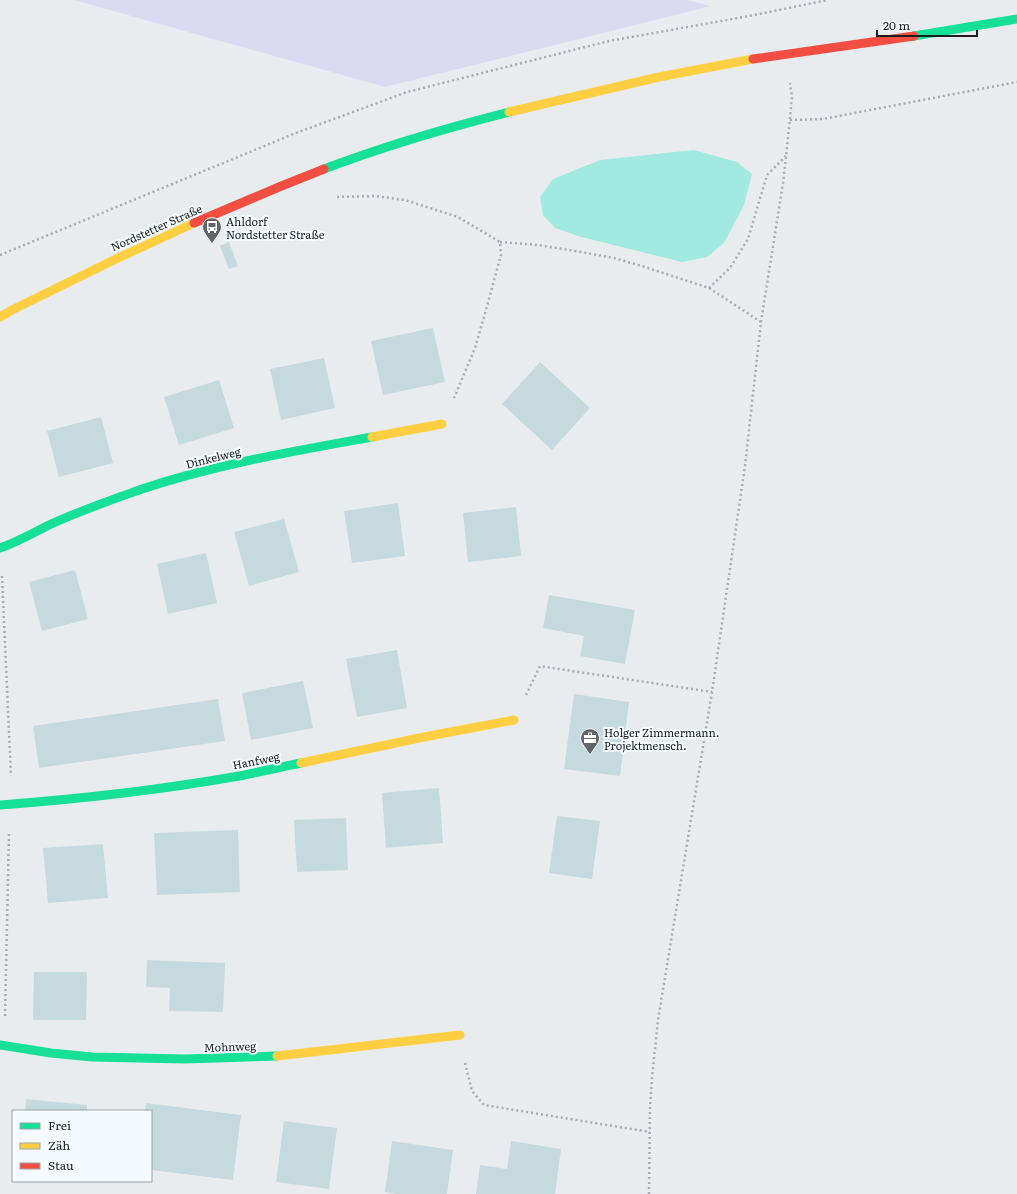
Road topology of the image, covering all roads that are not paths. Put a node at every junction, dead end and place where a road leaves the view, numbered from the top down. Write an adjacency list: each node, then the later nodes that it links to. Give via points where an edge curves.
1 (1017, 19): 2 (street, Nordstetter Straße, via 718,66 636,82 444,129 327,168 258,195 100,265)
2 (0, 317)
3 (442, 424): 4 (street, Dinkelweg, via 281,454 195,474 107,502)
4 (0, 548)
5 (514, 720): 6 (street, Hanfweg, via 239,776 135,792)
6 (0, 805)
7 (460, 1034): 8 (street, Mohnweg, via 301,1054 185,1059 92,1057)
8 (0, 1045)

